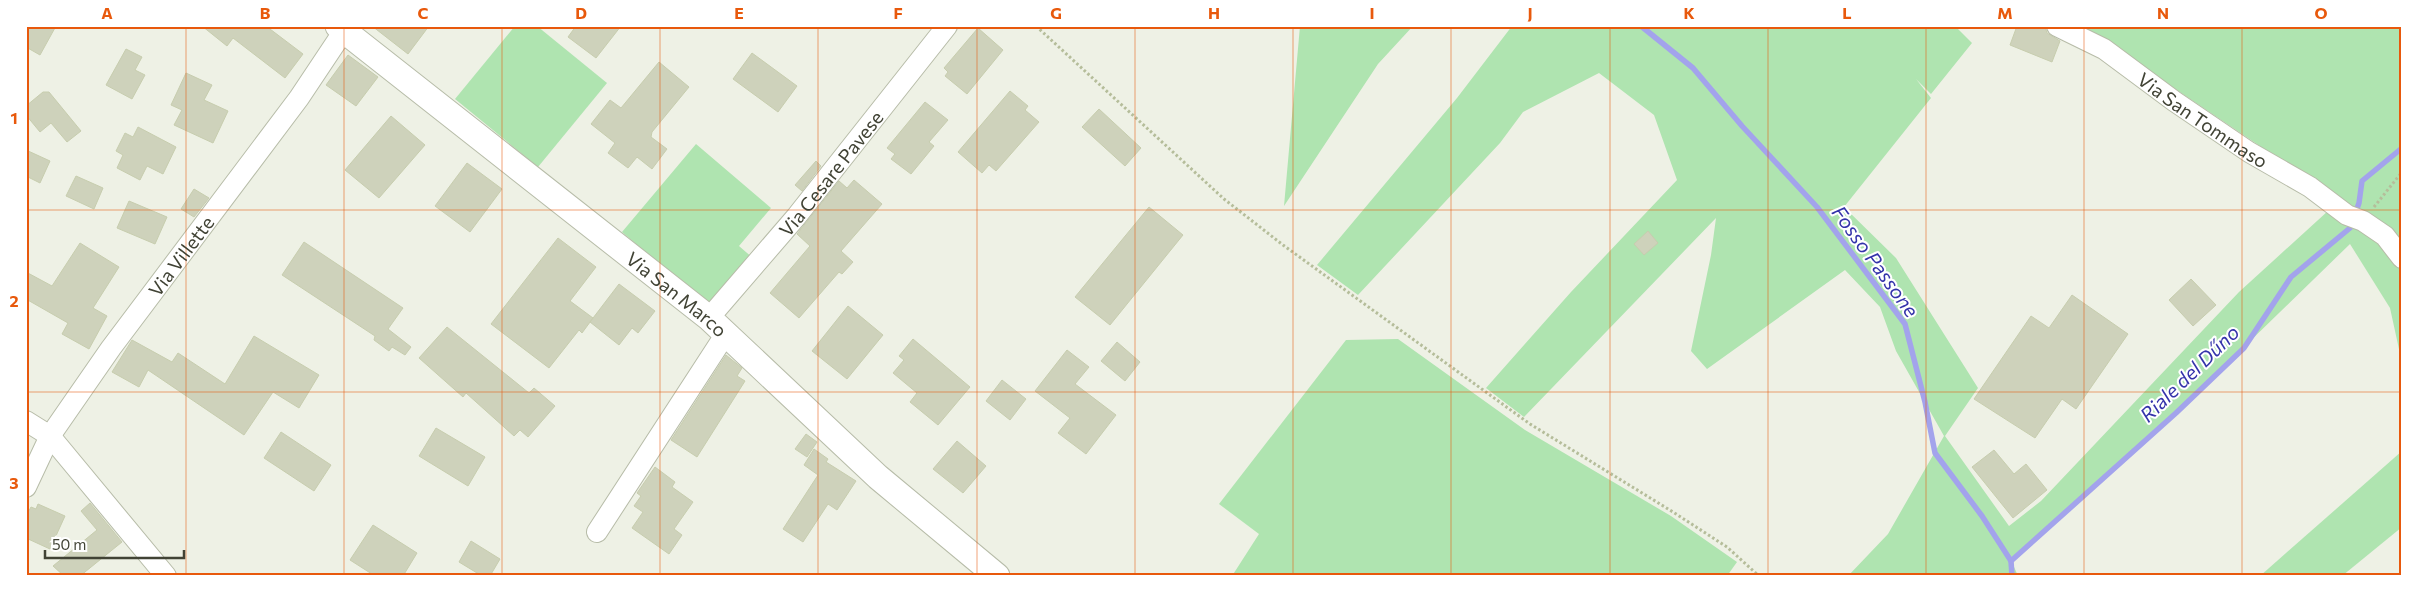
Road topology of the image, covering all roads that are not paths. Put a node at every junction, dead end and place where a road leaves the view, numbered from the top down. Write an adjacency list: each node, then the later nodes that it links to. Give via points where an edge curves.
1 (947, 26): 5 (street, Via Cesare Pavese, via 802,210)
2 (2058, 26): 4 (street, Via San Tommaso, via 2104,49 2249,152 2385,236)
3 (343, 27): 5 (street, Via San Marco); 7 (street, Via Villette, via 299,98 111,348)
4 (2402, 258)
5 (717, 326): 9 (street, Via Cesare Pavese); 11 (street, Via San Marco, via 878,477)
6 (26, 421): 7 (street)
7 (50, 436): 8 (street, Via Villette); 10 (street)
8 (26, 487)
9 (597, 532)
10 (166, 576)
11 (997, 576)

